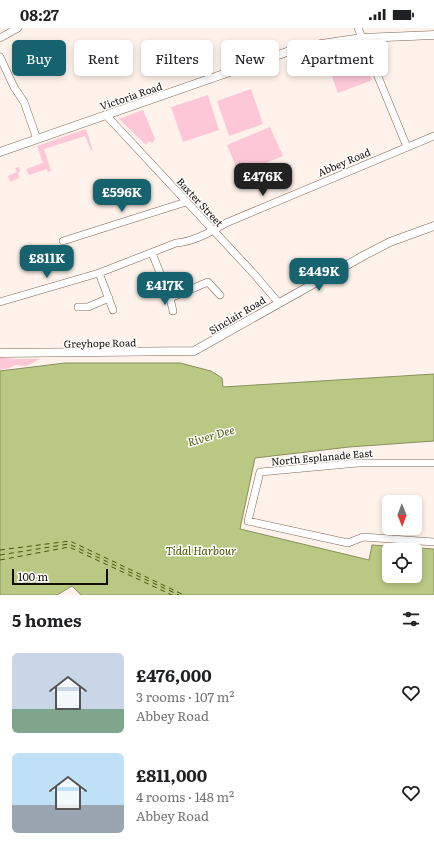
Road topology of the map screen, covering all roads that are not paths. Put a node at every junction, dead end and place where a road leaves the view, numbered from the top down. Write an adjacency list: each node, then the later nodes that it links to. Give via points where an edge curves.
1 (18, 28): 4 (street)
2 (358, 28): 5 (street)
3 (434, 35): 5 (street, Victoria Road)
4 (0, 38)
5 (362, 38): 7 (street, Victoria Road, via 301,47); 10 (street)
6 (0, 57): 9 (street, via 24,102)
7 (106, 115): 9 (street, Victoria Road); 12 (street, Baxter Street)
8 (434, 136): 10 (street, Abbey Road)
9 (37, 139): 11 (street, Victoria Road)
10 (407, 147): 14 (street, Abbey Road, via 226,223)
11 (0, 152)
12 (186, 202): 14 (street, Baxter Street); 15 (street)
13 (434, 226): 22 (street, Sinclair Road, via 390,242)
14 (214, 231): 16 (street, Abbey Road, via 184,242 176,242); 22 (street, Baxter Street)
15 (63, 242)
16 (152, 253): 17 (street, Abbey Road); 20 (street)
17 (99, 274): 19 (street); 21 (street, Abbey Road)
18 (220, 295): 20 (street, via 208,282)
19 (109, 298): 23 (street, via 88,307); 24 (street)
20 (170, 298): 25 (street)
21 (0, 302)
22 (278, 302): 26 (street, Sinclair Road)
23 (78, 307)
24 (113, 310)
25 (172, 311)
26 (200, 349): 27 (street, Greyhope Road, via 186,352)
27 (0, 353)
28 (434, 463): 29 (street, North Esplanade East, via 358,463 260,472 248,521 348,543 364,537)
29 (434, 542)

